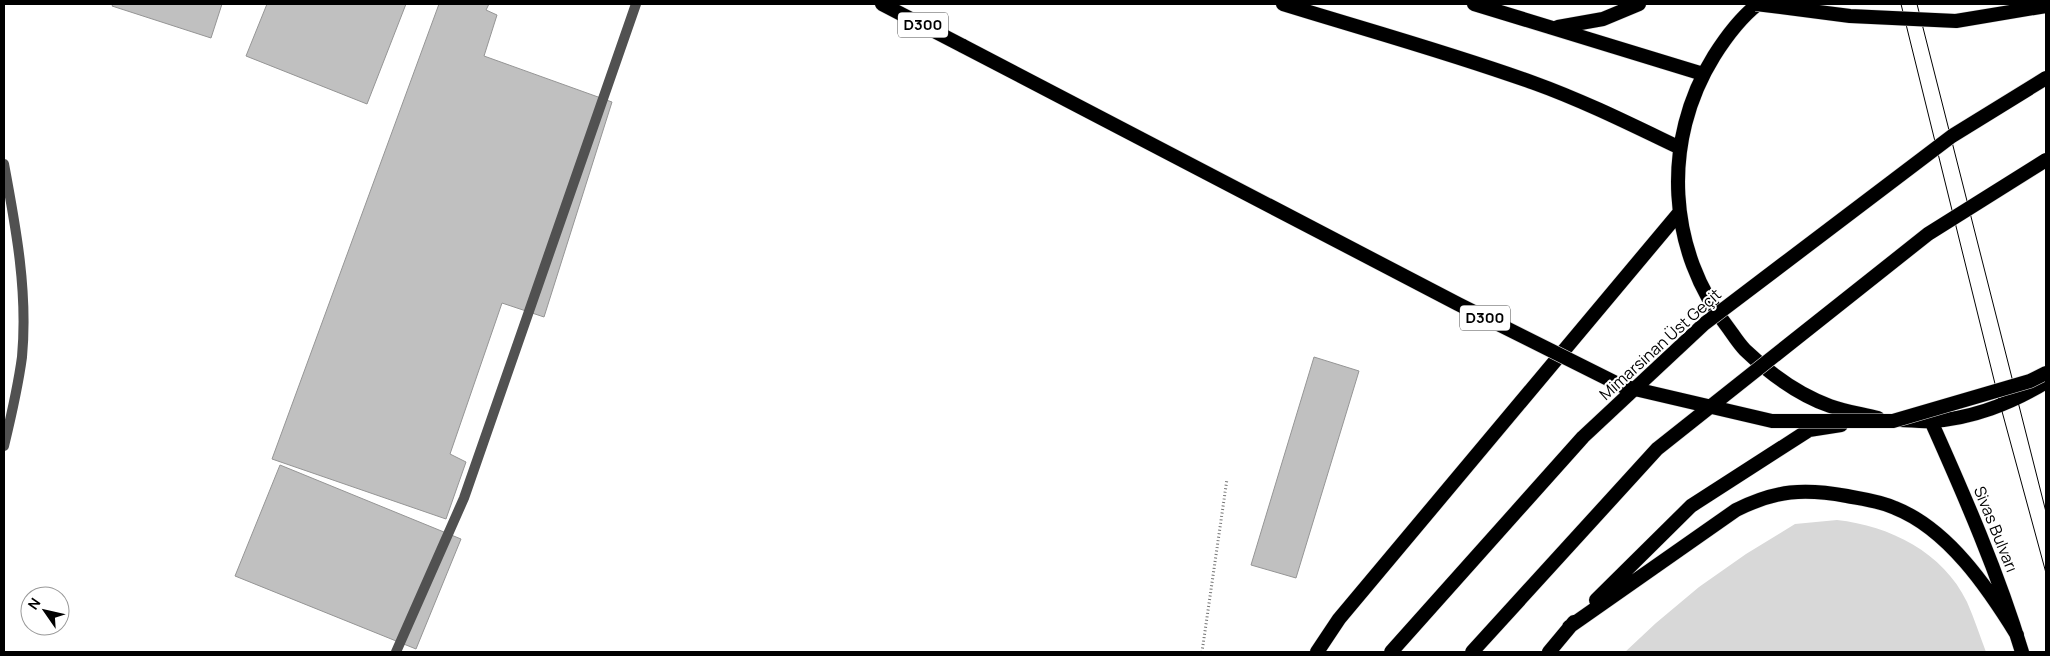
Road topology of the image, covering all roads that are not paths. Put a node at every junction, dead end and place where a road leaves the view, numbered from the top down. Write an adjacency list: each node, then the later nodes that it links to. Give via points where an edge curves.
1 (636, 4): 22 (street, via 464,498)
2 (882, 4): 15 (highway, D300, bridge, via 1622,386 1772,421 1893,421 2030,381)
3 (1283, 4): 11 (highway, via 1535,84 1610,114)
4 (1474, 4): 8 (highway)
5 (1639, 4): 8 (highway, via 1603,19)
6 (1757, 4): 7 (highway, bridge, via 1850,16 1956,21); 9 (highway, via 1724,40)
7 (2046, 6)
8 (1553, 28): 9 (highway)
9 (1703, 74): 11 (highway, via 1688,110)
10 (2046, 78): 24 (highway, Mimarsinan Üst Geçit, bridge, via 1952,136 1704,324 1583,437)
11 (1680, 148): 14 (highway, via 1677,180)
12 (2046, 160): 25 (highway, bridge, via 1928,234 1657,449)
13 (4, 164): 19 (street, via 19,253 24,313 16,398)
14 (1679, 213): 17 (highway, via 1691,263 1713,309 1745,350 1784,382 1830,406); 23 (highway, via 1339,619)
15 (2046, 373)
16 (2046, 382): 18 (highway, via 2027,394 1980,412)
17 (1880, 419): 18 (highway); 20 (highway, via 1809,430 1691,506)
18 (1930, 421): 21 (highway, Sivas Bulvarı, via 1982,540)
19 (4, 446)
20 (1569, 627): 21 (highway, via 1736,510 1758,499 1781,493 1815,491 1879,502 1926,525 1969,566); 26 (highway)
21 (2017, 635): 27 (highway, Sivas Bulvarı)
22 (396, 652)
23 (1317, 652)
24 (1391, 652)
25 (1472, 652)
26 (1549, 652)
27 (2022, 652)

